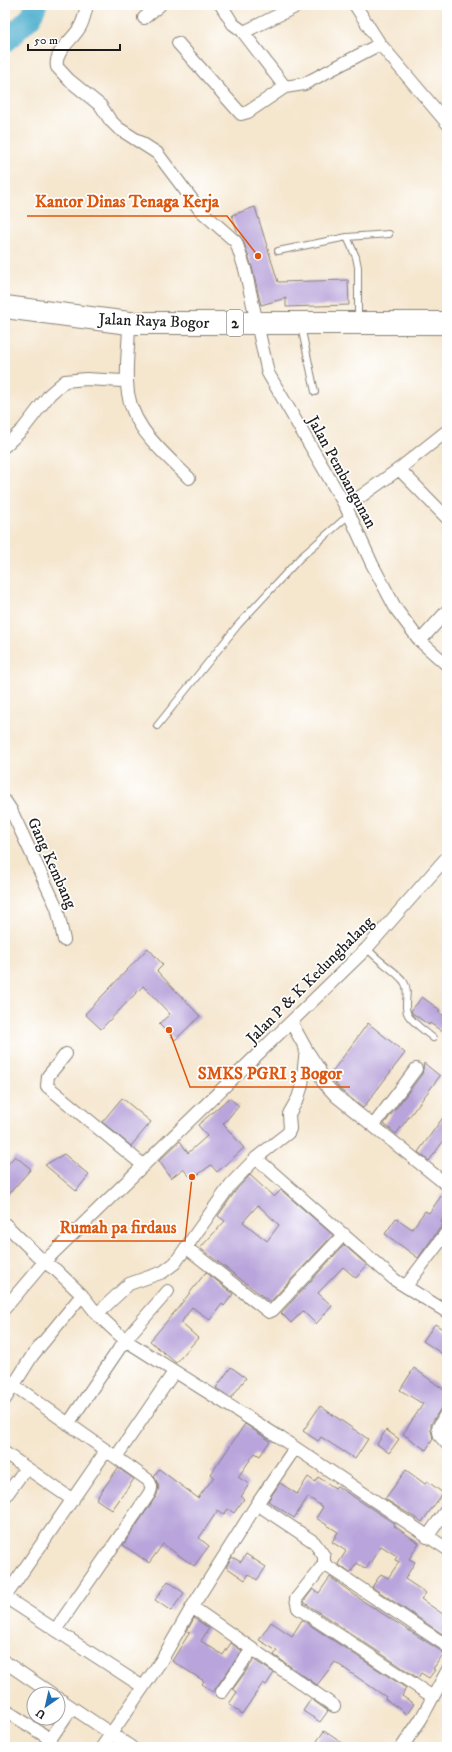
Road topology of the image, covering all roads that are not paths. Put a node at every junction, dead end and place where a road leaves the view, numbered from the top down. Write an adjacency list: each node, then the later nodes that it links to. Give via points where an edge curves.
1 (87, 5): 16 (street, Jalan Pembangunan, via 80,27 58,56 57,67 101,106 118,128 160,156 200,210 236,242)
2 (160, 5): 6 (street)
3 (221, 5): 7 (street)
4 (299, 5): 7 (street)
5 (355, 5): 9 (street)
6 (144, 18)
7 (243, 32): 10 (street)
8 (178, 43): 10 (street, via 241,114)
9 (380, 44): 10 (street, via 304,84); 11 (street)
10 (285, 87)
11 (447, 123)
12 (389, 234): 13 (lane)
13 (347, 237): 14 (lane); 17 (lane, via 358,267)
14 (278, 251)
15 (5, 307): 18 (highway, Jalan Raya Bogor / 2)
16 (257, 322): 18 (highway, Jalan Raya Bogor / 2); 19 (highway, Jalan Raya Bogor / 2); 27 (street, Jalan Pembangunan, via 268,373)
17 (358, 322): 19 (highway, Jalan Raya Bogor / 2); 20 (highway, Jalan Raya Bogor / 2)
18 (130, 323): 21 (street)
19 (300, 323): 22 (lane)
20 (447, 323)
21 (126, 380): 24 (street, via 65,381 50,394 24,429); 26 (street, via 132,409 140,426)
22 (315, 392)
23 (447, 431): 25 (street)
24 (5, 446)
25 (399, 469): 27 (street); 28 (street)
26 (189, 478)
27 (348, 510): 30 (street, Jalan Pembangunan, via 396,609); 32 (lane, via 238,625)
28 (447, 518)
29 (447, 611): 30 (street)
30 (420, 641): 31 (street, Jalan Pembangunan)
31 (447, 665)
32 (157, 726)
33 (5, 802): 35 (street, Gang Kembang, via 57,908)
34 (447, 857): 36 (street, Jalan P & K Kedunghalang)
35 (64, 940)
36 (367, 948): 37 (street, Jalan P & K Kedunghalang); 38 (lane, via 404,981 408,995 408,1015)
37 (291, 1022): 39 (street); 44 (street, Jalan P & K Kedunghalang)
38 (433, 1038)
39 (306, 1049): 42 (street, via 319,1069 323,1082); 43 (street, via 302,1085 289,1114 289,1131)
40 (66, 1054): 44 (street, via 48,1076 47,1086)
41 (416, 1069): 42 (street)
42 (373, 1126): 45 (street)
43 (256, 1158): 48 (street); 49 (street, via 231,1184)
44 (143, 1165): 50 (street, Jalan P & K Kedunghalang)
45 (447, 1185)
46 (5, 1224): 50 (street)
47 (447, 1232): 51 (street)
48 (344, 1234): 49 (street, via 274,1310 269,1312); 51 (street, via 395,1280)
49 (187, 1248): 56 (street, via 168,1270 129,1284)
50 (44, 1262): 53 (street); 54 (street, Jalan P & K Kedunghalang)
51 (406, 1286): 55 (street)
52 (168, 1290): 57 (street)
53 (82, 1295): 56 (street); 59 (street)
54 (5, 1308)
55 (447, 1312)
56 (97, 1314): 57 (street)
57 (125, 1340): 58 (street); 62 (street)
58 (174, 1372): 64 (street); 66 (street)
59 (9, 1382): 60 (street); 62 (street)
60 (5, 1399)
61 (447, 1412): 63 (street, via 438,1428 440,1436)
62 (68, 1424): 66 (street)
63 (447, 1444)
64 (295, 1448): 70 (street); 72 (street)
65 (5, 1453): 67 (street)
66 (111, 1454): 69 (street); 77 (street, via 148,1480 152,1488)
67 (26, 1468): 68 (street); 69 (street)
68 (5, 1498)
69 (73, 1500): 75 (street)
70 (257, 1504): 74 (street, via 314,1542 324,1556); 76 (street)
71 (447, 1509): 72 (street)
72 (428, 1538): 73 (street)
73 (447, 1549)
74 (324, 1564): 78 (street); 85 (street, via 296,1599 298,1608)
75 (5, 1597): 77 (street)
76 (192, 1607): 79 (street); 83 (street)
77 (56, 1630): 83 (street)
78 (447, 1646)
79 (252, 1649): 84 (street); 87 (street)
80 (5, 1662): 82 (street)
81 (447, 1671): 85 (street)
82 (40, 1686)
83 (143, 1687): 90 (street)
84 (222, 1692)
85 (433, 1697): 94 (street)
86 (66, 1703): 90 (street)
87 (334, 1706)
88 (5, 1710): 91 (street)
89 (68, 1713): 91 (street)
90 (111, 1733): 92 (street); 93 (street)
91 (47, 1743)
92 (102, 1747)
93 (131, 1747)
94 (402, 1747)

